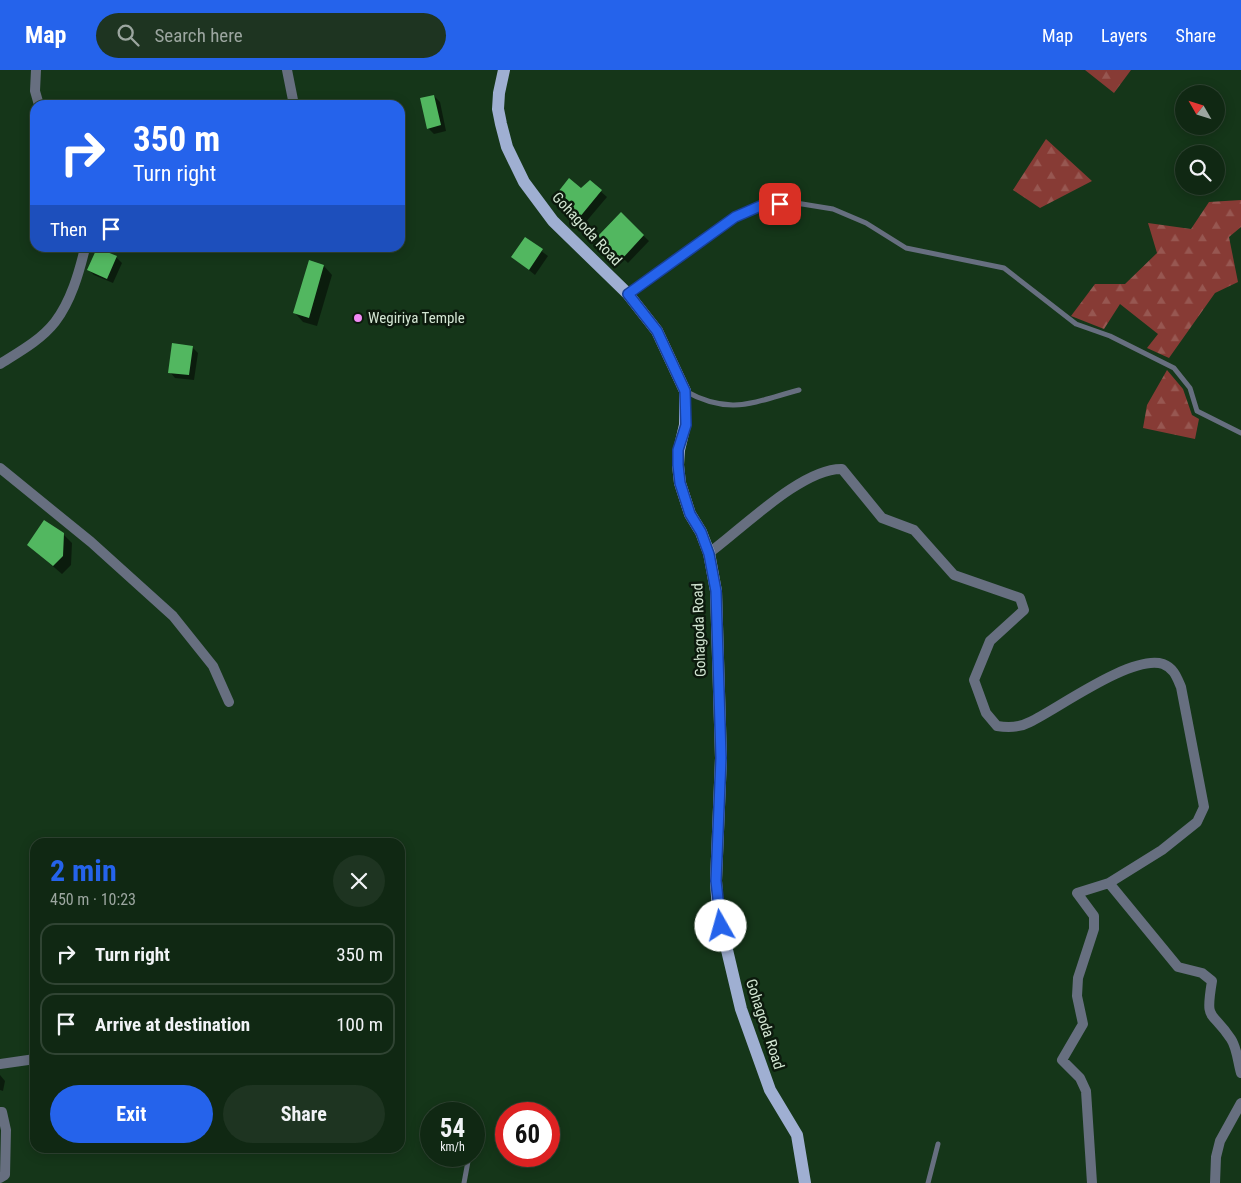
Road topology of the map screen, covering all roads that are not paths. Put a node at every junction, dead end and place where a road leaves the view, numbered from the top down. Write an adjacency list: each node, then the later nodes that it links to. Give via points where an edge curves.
1 (36, 70): 4 (street)
2 (287, 70): 5 (street)
3 (504, 70): 7 (main road, Gohagoda Road, via 498,109 507,147 524,182 553,221)
4 (38, 100)
5 (293, 100)
6 (85, 252): 8 (street, via 78,277 55,322 36,341)
7 (628, 294): 10 (main road, Gohagoda Road, via 657,331); 11 (lane, via 735,217 765,204 796,203 833,209 866,223 906,248 1004,268 1076,324 1110,336 1174,368 1190,388 1197,411)
8 (0, 364)
9 (799, 390): 10 (lane, via 742,406 715,405)
10 (685, 391): 13 (main road, Gohagoda Road, via 686,425 678,450 680,483 687,508)
11 (1241, 433)
12 (0, 468): 14 (street, via 91,542 173,616 213,666)
13 (709, 554): 15 (street, via 784,493 828,469 842,469 882,518 914,530 954,575 1020,598 1024,610 990,641 974,680 986,713 997,726 1013,728 1029,723 1096,683 1140,665 1162,664 1175,673 1181,688 1204,808 1190,828); 25 (main road, Gohagoda Road, via 716,591 721,758 716,881 718,912 741,1009 770,1090 797,1135)
14 (229, 702)
15 (1109, 884): 18 (street, via 1178,967 1202,974 1212,981 1208,1006 1211,1015 1232,1040); 27 (street, via 1077,893 1094,916 1094,929 1078,978 1077,996 1083,1024 1062,1060 1080,1078 1086,1091)
16 (30, 1059): 17 (street)
17 (0, 1064)
18 (1241, 1073)
19 (1241, 1103): 28 (street, via 1220,1140)
20 (0, 1112): 23 (street, via 6,1130 5,1175)
21 (938, 1144): 26 (lane)
22 (467, 1167): 24 (lane)
23 (0, 1178)
24 (464, 1183)
25 (805, 1183)
26 (928, 1183)
27 (1092, 1183)
28 (1215, 1183)

